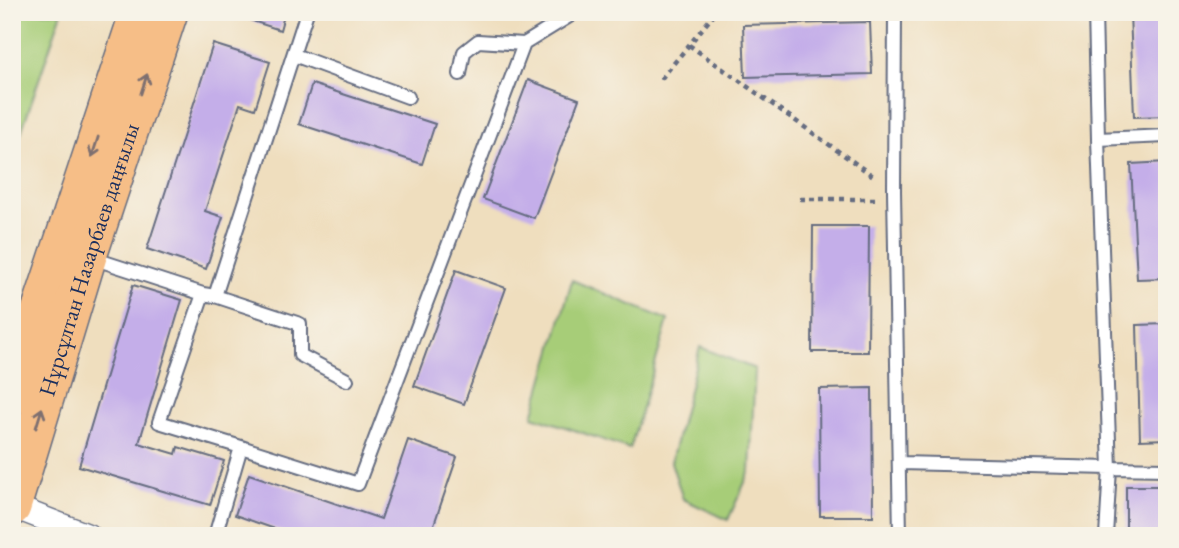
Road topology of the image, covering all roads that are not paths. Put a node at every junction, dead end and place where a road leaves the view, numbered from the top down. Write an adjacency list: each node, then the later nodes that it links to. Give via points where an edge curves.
1 (139, 12): 16 (main road, Нұрсұлтан Назарбаев даңғылы, one-way to 16)
2 (169, 12): 13 (main road, Нұрсұлтан Назарбаев даңғылы, one-way to 2)
3 (307, 12): 8 (lane)
4 (576, 12): 7 (lane)
5 (895, 12): 18 (lane)
6 (1095, 12): 12 (lane)
7 (524, 44): 9 (lane, via 478,41 464,52); 17 (lane, via 358,484)
8 (293, 55): 10 (lane); 14 (lane)
9 (460, 74)
10 (408, 97)
11 (1167, 136): 12 (lane)
12 (1098, 139): 19 (lane)
13 (88, 256): 14 (lane); 21 (main road, Нұрсұлтан Назарбаев даңғылы, one-way to 13)
14 (209, 295): 15 (lane, via 300,324 300,355); 17 (lane, via 159,422)
15 (347, 380)
16 (12, 396)
17 (241, 447): 23 (lane)
18 (900, 463): 19 (lane); 24 (lane)
19 (1110, 468): 20 (lane); 25 (lane)
20 (1167, 469)
21 (12, 506): 22 (street)
22 (89, 536)
23 (215, 536)
24 (900, 536)
25 (1106, 536)

